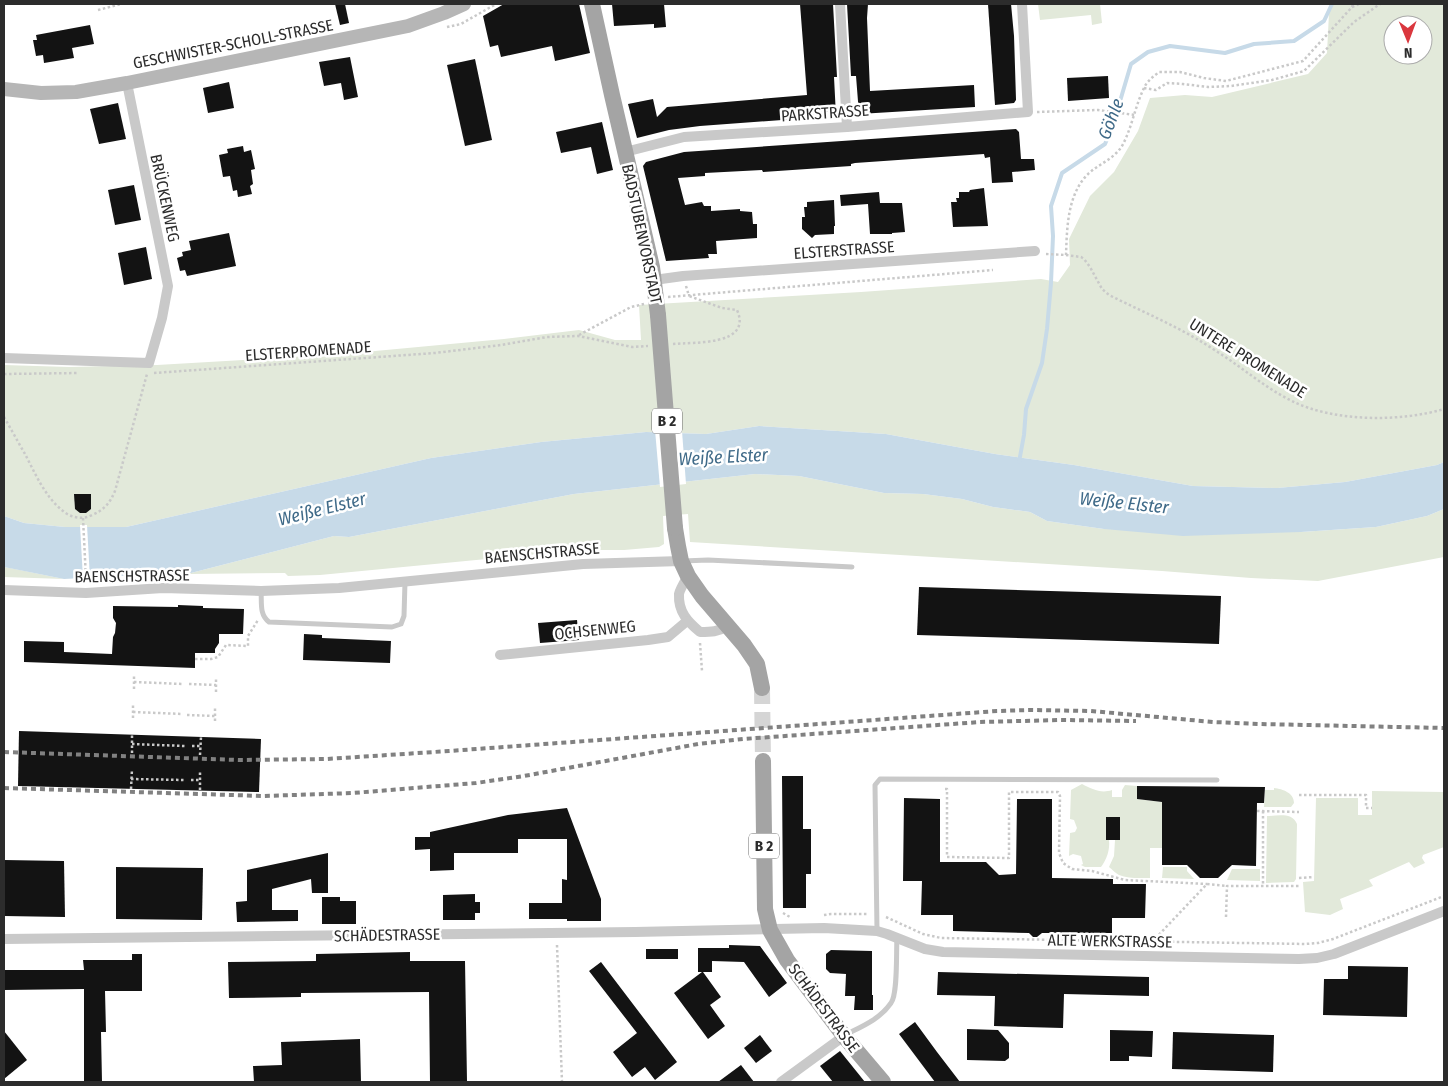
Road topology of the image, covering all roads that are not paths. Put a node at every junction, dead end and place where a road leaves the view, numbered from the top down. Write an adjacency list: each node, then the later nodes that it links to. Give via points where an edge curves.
1 (464, 4): 5 (street, GESCHWISTER-SCHOLL-STRASSE, via 408,26)
2 (592, 4): 8 (main road, BADSTUBENVORSTADT / B 2)
3 (840, 4): 7 (street)
4 (1022, 4): 7 (street, PARKSTRASSE, via 1028,112)
5 (127, 83): 6 (street, GESCHWISTER-SCHOLL-STRASSE, via 76,92); 11 (street, BRÜCKENWEG, via 168,286 148,368)
6 (4, 89)
7 (847, 127): 8 (street, PARKSTRASSE, via 684,137)
8 (625, 152): 10 (main road, BADSTUBENVORSTADT / B 2)
9 (1040, 252): 10 (street, ELSTERSTRASSE)
10 (654, 280): 13 (main road, BADSTUBENVORSTADT / B 2, bridge, via 653,308 675,528)
11 (4, 358)
12 (852, 567): 13 (lane, via 708,560)
13 (685, 569): 14 (street, BAENSCHSTRASSE, via 583,564); 17 (street, via 679,594); 18 (main road, B 2, via 698,591)
14 (405, 582): 16 (street, BAENSCHSTRASSE); 16 (lane, via 404,616 401,624 392,627 269,622 262,613)
15 (4, 590): 16 (street, BAENSCHSTRASSE, via 86,593 163,588)
16 (262, 591)
17 (687, 621): 18 (street, via 700,632 714,632); 19 (street, OCHSENWEG, via 668,636 648,640)
18 (727, 626): 20 (main road, B 2, via 757,664)
19 (500, 655)
20 (762, 688)
21 (763, 761): 24 (main road, SCHÄDESTRASSE / B 2, via 765,909)
22 (1217, 780): 25 (lane, via 880,779 876,785)
23 (1444, 911): 26 (street, ALTE WERKSTRASSE, via 1341,952 1299,960 943,952)
24 (770, 930): 25 (street, ALTE WERKSTRASSE, via 824,928); 27 (street, SCHÄDESTRASSE); 28 (main road, SCHÄDESTRASSE / B 2, via 787,960)
25 (877, 931): 26 (street, ALTE WERKSTRASSE)
26 (897, 938): 28 (lane, via 892,1002 879,1016)
27 (4, 939)
28 (844, 1036): 29 (street); 30 (main road, SCHÄDESTRASSE / B 2)
29 (781, 1082)
30 (883, 1082)

